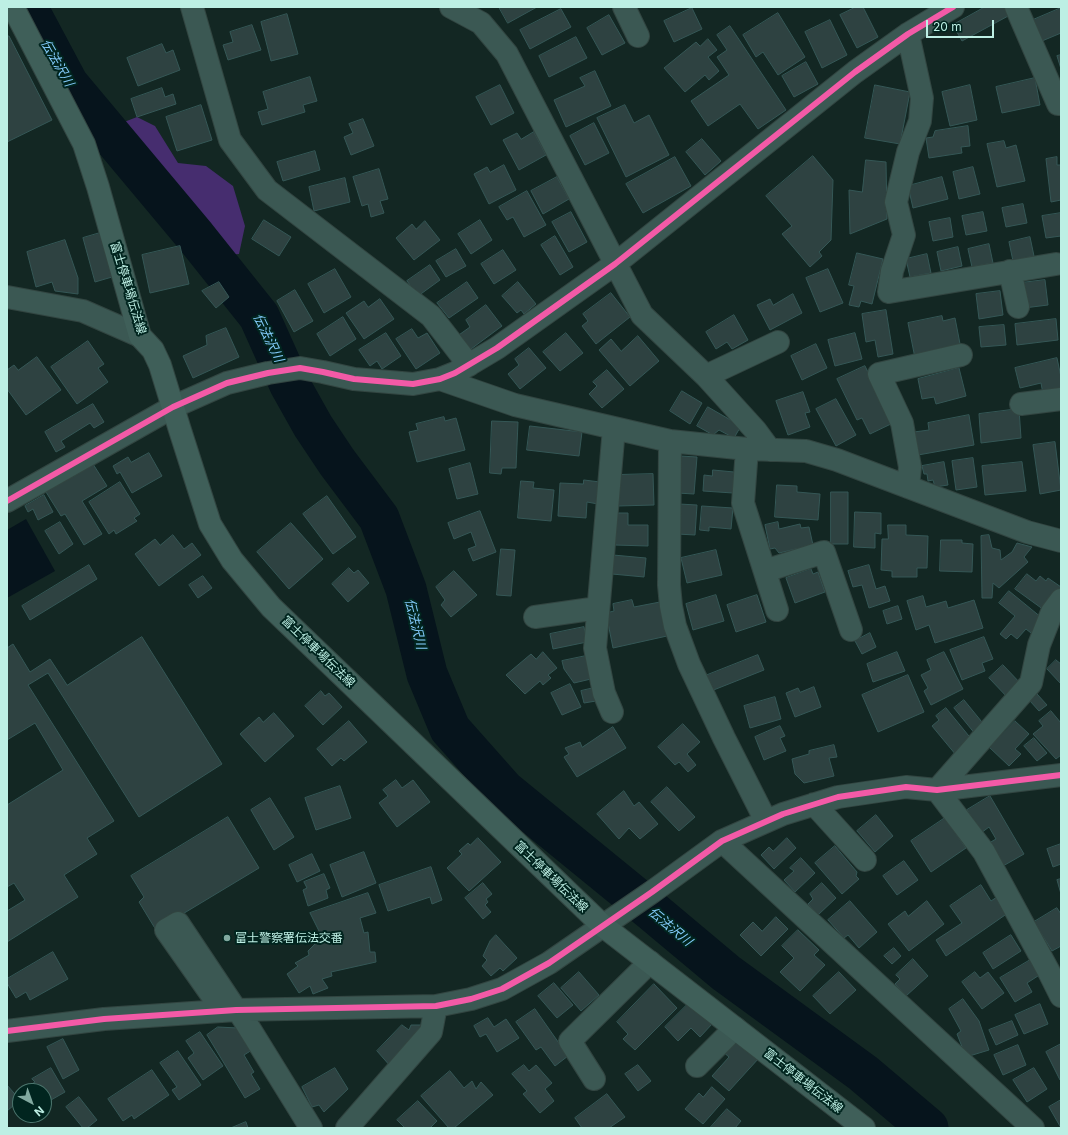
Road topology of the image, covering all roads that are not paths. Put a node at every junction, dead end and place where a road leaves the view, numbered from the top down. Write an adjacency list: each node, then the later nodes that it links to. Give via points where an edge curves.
1 (13, 7): 16 (main road, 富士停車場伝法線, via 84,144)
2 (192, 7): 19 (street, via 230,140 267,190 431,316)
3 (452, 7): 11 (street, via 481,23 507,54)
4 (624, 7): 9 (street)
5 (953, 7): 7 (street)
6 (1016, 7): 10 (street, via 1058,104)
7 (926, 14): 8 (street)
8 (908, 34): 11 (street, via 855,72); 13 (street, via 922,98 920,121 908,152 896,202 904,235 892,271 889,292)
9 (638, 36)
10 (1061, 104)
11 (615, 264): 19 (street); 20 (street, via 642,315)
12 (1056, 264): 13 (street)
13 (1010, 271): 15 (street)
14 (7, 297): 16 (street, via 83,311)
15 (1018, 307)
16 (140, 336): 24 (main road, 富士停車場伝法線, via 153,350 160,365)
17 (778, 342): 20 (street)
18 (961, 355): 29 (street, via 879,374 902,422 910,467)
19 (469, 366): 21 (street)
20 (706, 376): 28 (street)
21 (440, 379): 24 (street, via 413,384 354,379 300,368 227,383); 25 (street, via 515,405)
22 (1061, 399): 23 (street)
23 (1021, 404)
24 (173, 407): 30 (street); 45 (main road, 富士停車場伝法線, via 210,524 232,560 271,607)
25 (614, 428): 26 (street); 34 (street)
26 (670, 440): 27 (street); 42 (street, via 669,585 675,626 689,664)
27 (748, 449): 28 (street); 32 (street, via 744,503)
28 (770, 450): 29 (street, via 806,451)
29 (908, 487): 31 (street, via 1027,532)
30 (7, 501)
31 (1061, 541)
32 (765, 572): 35 (street); 37 (street, via 824,552)
33 (1061, 600): 40 (street, via 1052,612 1039,645 1031,682)
34 (598, 608): 36 (street); 38 (street, via 595,648 604,694)
35 (777, 610)
36 (535, 617)
37 (851, 630)
38 (612, 712)
39 (1061, 775): 40 (street)
40 (938, 790): 41 (street, via 906,788 838,797); 47 (street, via 984,852)
41 (814, 804): 42 (street); 44 (street)
42 (766, 821): 43 (street)
43 (722, 841): 45 (street); 57 (street)
44 (865, 860)
45 (610, 920): 46 (main road, 富士停車場伝法線); 48 (street, via 549,963 502,988 471,999)
46 (650, 962): 50 (main road, 富士停車場伝法線); 53 (street, via 570,1041)
47 (1061, 996)
48 (436, 1006): 49 (street); 55 (street, via 431,1032)
49 (232, 1010): 51 (street, via 104,1019); 54 (street)
50 (735, 1028): 52 (street); 56 (main road, 富士停車場伝法線)
51 (7, 1031)
52 (697, 1066)
53 (594, 1079)
54 (311, 1128)
55 (347, 1128)
56 (864, 1128)
57 (1032, 1128)

